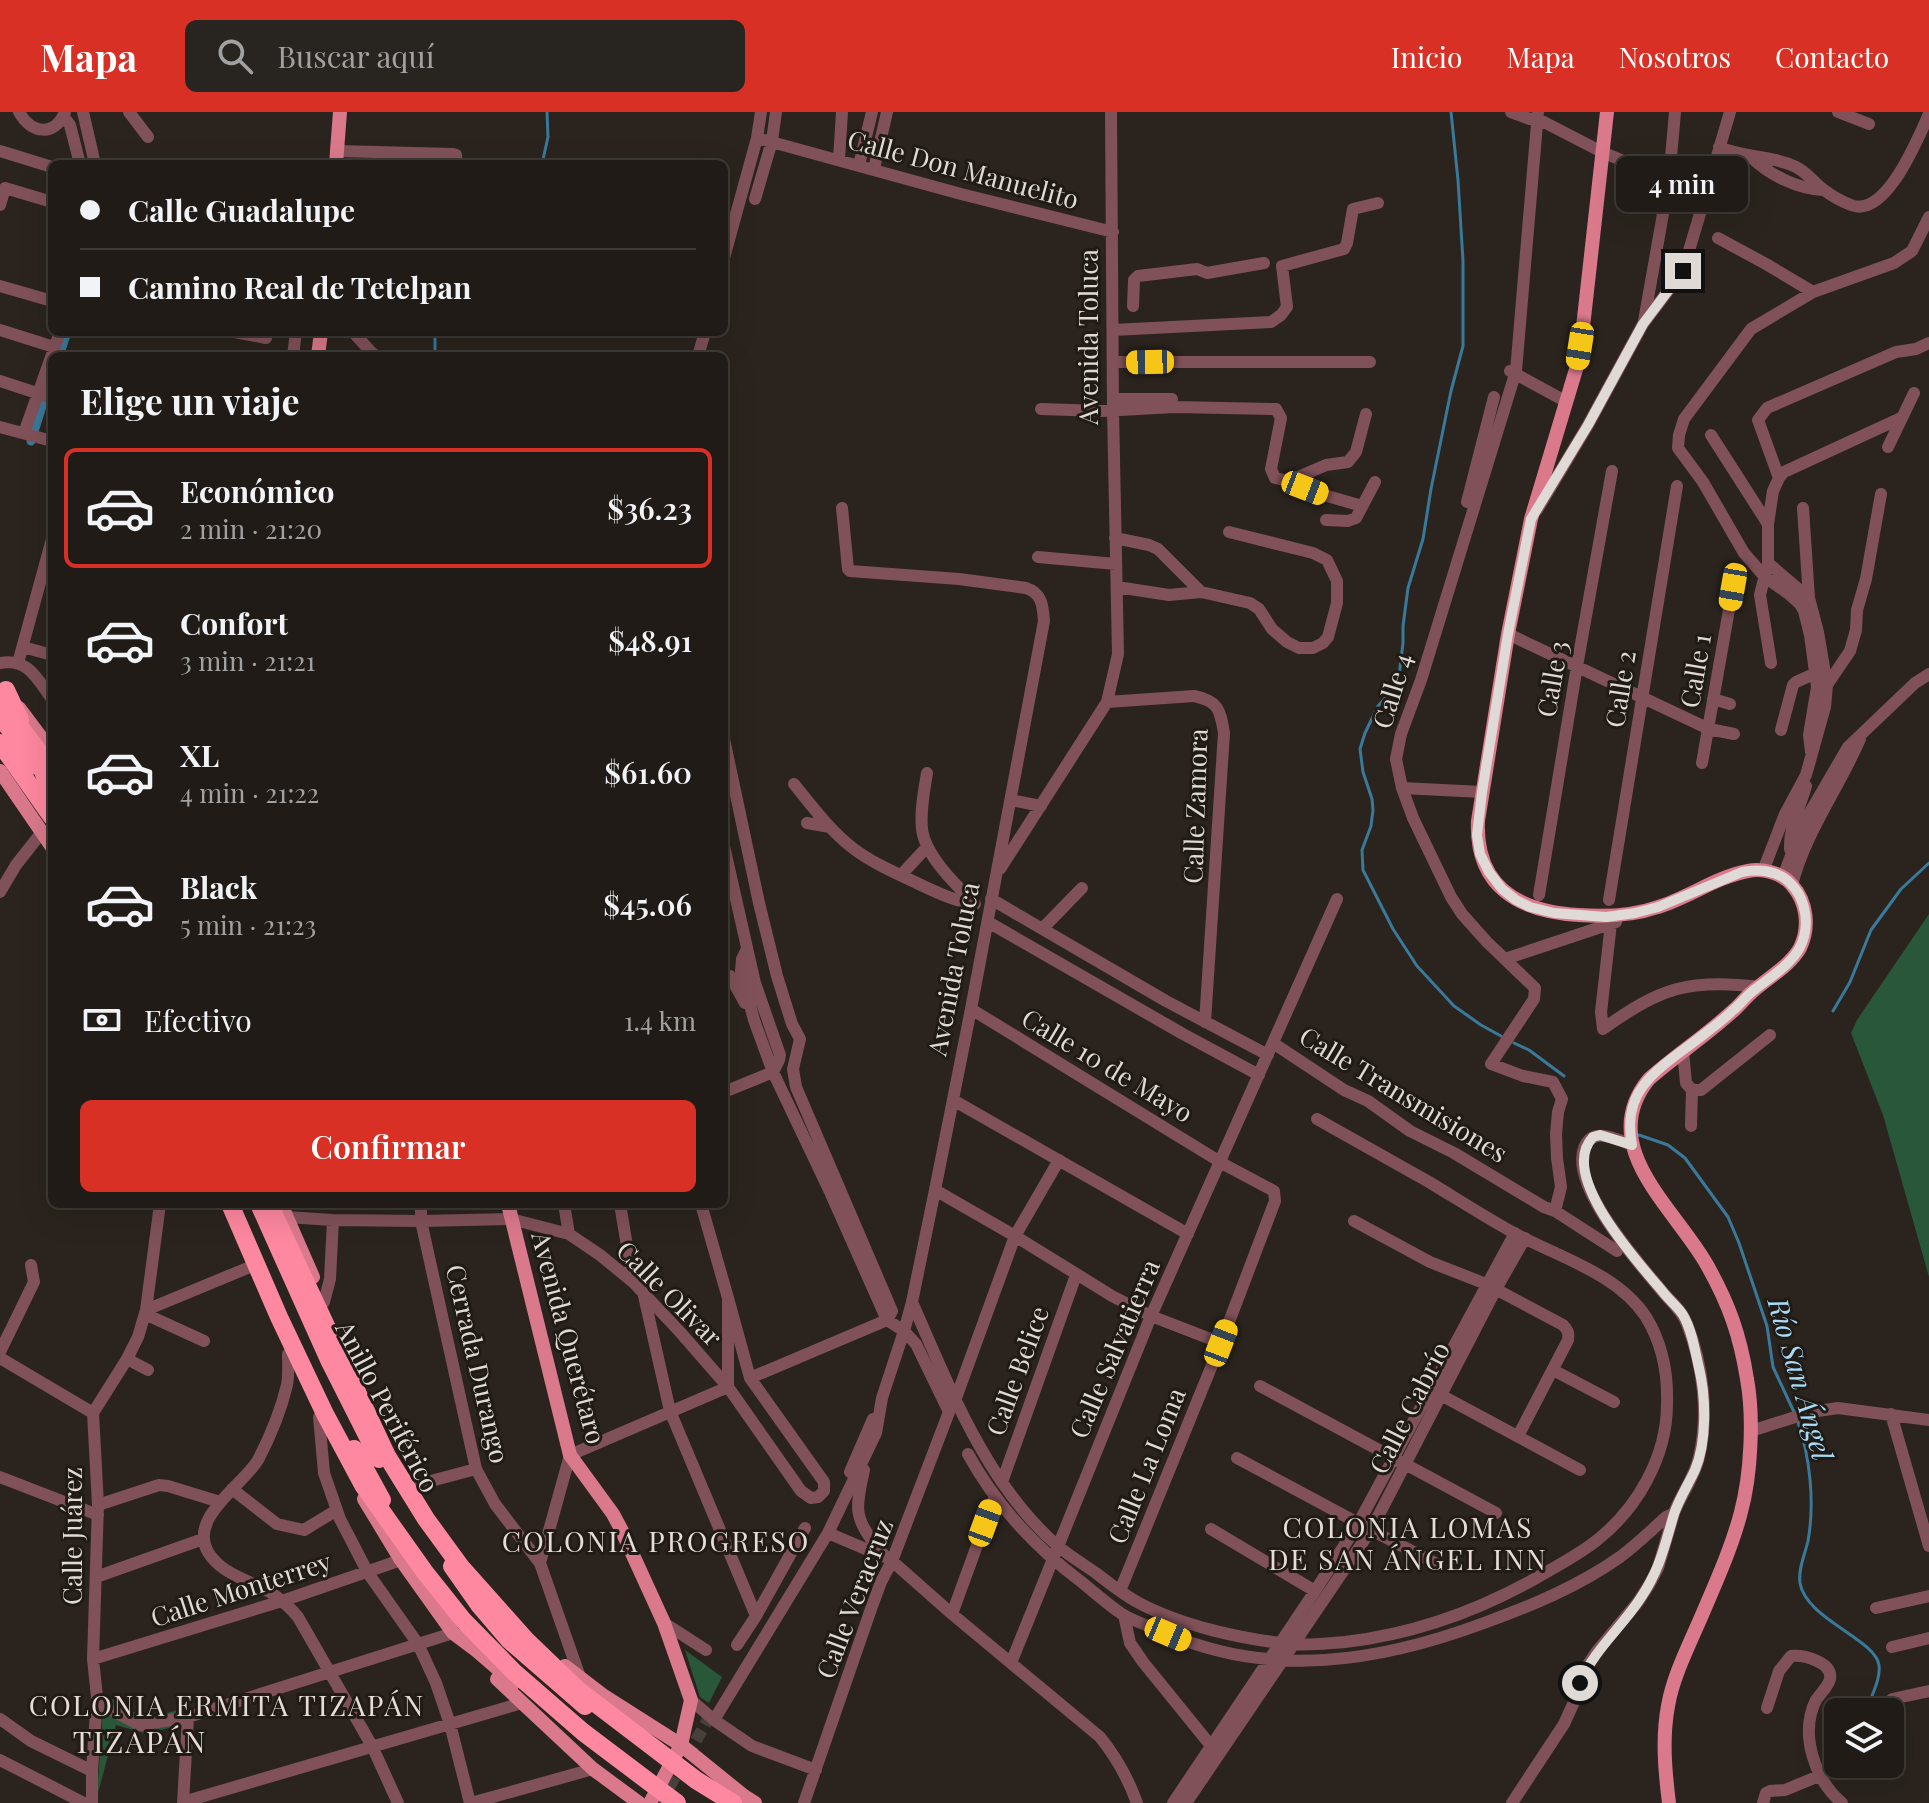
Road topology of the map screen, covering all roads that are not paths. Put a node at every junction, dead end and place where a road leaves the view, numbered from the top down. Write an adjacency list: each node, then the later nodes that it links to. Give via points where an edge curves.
1 (19, 112): 16 (street, via 25,122 45,130)
2 (83, 112): 30 (street)
3 (129, 112): 20 (street)
4 (340, 112): 27 (main road)
5 (761, 112): 21 (street)
6 (776, 112): 22 (street)
7 (842, 112): 28 (street)
8 (872, 112): 32 (street)
9 (887, 112): 35 (street)
10 (1111, 112): 44 (street, Avenida Toluca)
11 (1511, 112): 18 (street)
12 (1607, 112): 25 (main road)
13 (1675, 112): 37 (street)
14 (1730, 112): 23 (street)
15 (1838, 112): 19 (street)
16 (65, 114): 29 (street)
17 (1929, 114): 38 (street, via 1901,172 1871,204 1851,205)
18 (1534, 116): 25 (street); 66 (street, Calle 4)
19 (1869, 124)
20 (148, 137)
21 (757, 138): 22 (street, Calle Don Manuelito); 46 (street)
22 (772, 141): 28 (street, Calle Don Manuelito); 39 (street)
23 (1719, 147): 26 (street); 52 (street, via 1683,271)
24 (0, 151): 34 (street)
25 (1602, 152): 37 (street); 73 (main road, via 1583,327)
26 (1751, 157): 33 (street); 36 (street)
27 (336, 158): 31 (street)
28 (839, 159): 32 (street, Calle Don Manuelito)
29 (79, 160)
30 (94, 160)
31 (456, 160)
32 (859, 165): 35 (street, Calle Don Manuelito)
33 (1791, 165): 36 (street); 38 (street)
34 (48, 166)
35 (874, 169): 44 (street, Calle Don Manuelito)
36 (1785, 179): 38 (street)
37 (1669, 180): 52 (street)
38 (1823, 190)
39 (755, 199)
40 (48, 201): 42 (street, via 5,188)
41 (1378, 203): 54 (street, via 1351,211 1344,249 1282,266 1287,307 1271,322)
42 (0, 205)
43 (1929, 217): 49 (street, via 1912,251 1894,263)
44 (1113, 232): 54 (street, Avenida Toluca)
45 (1718, 238): 49 (street)
46 (728, 240)
47 (1264, 263): 51 (street, via 1207,273 1197,269 1138,276)
48 (0, 286): 50 (street)
49 (1813, 292): 100 (street, via 1751,329 1684,419 1679,435 1678,448)
50 (48, 300)
51 (1133, 306)
52 (1643, 324): 92 (street)
53 (0, 330): 60 (street)
54 (1113, 330): 63 (street, Avenida Toluca)
55 (58, 336): 60 (street)
56 (256, 336): 58 (street)
57 (357, 336): 62 (street)
58 (266, 338)
59 (1929, 343): 84 (street, via 1767,408 1758,420)
60 (54, 347): 61 (street)
61 (52, 352)
62 (371, 352)
63 (1113, 362): 64 (street); 74 (street, Avenida Toluca)
64 (1370, 362)
65 (48, 364): 68 (street)
66 (1514, 375): 73 (street); 97 (street, Calle 4)
67 (0, 381): 68 (street)
68 (38, 393): 70 (street); 80 (street)
69 (1914, 393): 77 (street)
70 (48, 397)
71 (1494, 397): 97 (street)
72 (1243, 400): 74 (street)
73 (1567, 402): 92 (main road)
74 (1113, 405): 75 (street, via 1101,411); 85 (street, via 1276,409 1281,418 1271,469 1275,478); 96 (street, Avenida Toluca)
75 (1041, 409)
76 (1366, 414): 85 (street, via 1352,458)
77 (1901, 418): 79 (street); 79 (street, via 1888,447)
78 (0, 427): 80 (street)
79 (1878, 429): 84 (street)
80 (24, 433): 82 (street)
81 (1711, 435): 94 (street)
82 (48, 440)
83 (1612, 471): 114 (street, Calle 3)
84 (1779, 478): 94 (street)
85 (1289, 481): 89 (street)
86 (1375, 482): 89 (street)
87 (1677, 486): 119 (street, Calle 2)
88 (1881, 494): 116 (street, via 1850,651)
89 (1362, 506): 93 (street, via 1356,518)
90 (842, 508): 139 (street, via 850,571 1026,588 1040,597 1044,621)
91 (1803, 508): 107 (street)
92 (1531, 519): 108 (main road)
93 (1326, 520)
94 (1768, 524): 101 (street)
95 (1229, 532): 106 (street, via 1327,560 1337,581 1328,637 1313,648 1299,648 1272,629 1250,603)
96 (1115, 538): 102 (street, Avenida Toluca); 106 (street, via 1158,549)
97 (1459, 550): 137 (street, Calle 4, via 1401,734 1396,759)
98 (48, 554): 109 (street)
99 (1038, 557): 102 (street)
100 (1751, 561): 101 (street); 103 (street)
101 (1768, 563): 103 (street); 107 (street)
102 (1116, 564): 104 (street, Avenida Toluca)
103 (1765, 577): 113 (street, via 1760,595); 116 (street, via 1804,611)
104 (1117, 587): 106 (street, via 1169,595); 121 (street, Avenida Toluca, via 1118,654)
105 (1733, 587): 120 (street, Calle 1)
106 (1201, 592)
107 (1809, 598): 116 (street, via 1818,632)
108 (1508, 634): 114 (street); 138 (main road)
109 (23, 647): 110 (street); 112 (street)
110 (48, 654)
111 (0, 663): 112 (street)
112 (18, 663): 118 (street)
113 (1771, 663)
114 (1577, 666): 119 (street); 154 (street, Calle 3)
115 (1929, 674): 126 (street)
116 (1820, 682): 125 (street, via 1793,685); 134 (street)
117 (2, 691): 128 (main road); 133 (highway, bridge)
118 (48, 692)
119 (1642, 698): 124 (street); 156 (street, Calle 2)
120 (1713, 699): 122 (street); 124 (street, Calle 1)
121 (1107, 702): 140 (street, Avenida Toluca); 170 (street, Calle Zamora, via 1194,696 1207,699 1221,714)
122 (1730, 704)
123 (0, 715): 135 (highway)
124 (1709, 729): 127 (street); 131 (street, Calle 1)
125 (1781, 730)
126 (1863, 732): 146 (street, via 1836,765); 151 (street)
127 (1734, 734)
128 (48, 747)
129 (2, 756): 142 (highway)
130 (728, 758): 165 (street)
131 (1702, 763)
132 (927, 773): 145 (street, via 921,817)
133 (48, 775)
134 (1806, 775): 146 (street, via 1790,836); 148 (street)
135 (48, 777)
136 (794, 784): 143 (street)
137 (1402, 788): 138 (street); 163 (street, Calle 4, via 1451,897)
138 (1482, 792): 159 (main road, via 1480,854 1502,889 1530,907 1554,913)
139 (1011, 800): 140 (street); 150 (street)
140 (1041, 806): 150 (street, Avenida Toluca)
141 (807, 823): 143 (street)
142 (48, 825)
143 (830, 827): 149 (street, via 854,849)
144 (48, 828): 153 (street)
145 (927, 847): 149 (street); 157 (street)
146 (1790, 857): 151 (street)
147 (728, 865): 162 (street)
148 (1763, 871): 151 (main road); 159 (main road, via 1742,872)
149 (901, 875): 157 (street)
150 (996, 875): 158 (street, Avenida Toluca)
151 (1788, 881): 167 (main road, via 1804,905 1805,930 1793,957)
152 (1082, 888): 161 (street)
153 (0, 892)
154 (1539, 895)
155 (1337, 899): 172 (street, Calle Salvatierra)
156 (1609, 900)
157 (974, 904): 158 (street)
158 (989, 911): 161 (street, Calle Transmisiones); 168 (street, Avenida Toluca); 175 (street)
159 (1635, 913): 160 (street)
160 (1611, 923): 163 (street); 167 (street, via 1603,1029 1675,988 1718,983)
161 (1043, 928): 170 (street, Calle Transmisiones)
162 (746, 951): 166 (street); 169 (street, via 741,971)
163 (1505, 959): 197 (street, Calle 4, via 1536,993 1491,1064 1553,1082 1562,1099 1556,1134 1561,1187)
164 (730, 976): 169 (street)
165 (777, 976): 166 (street); 223 (street, via 800,1039 793,1069 796,1087 892,1309)
166 (755, 983): 174 (street, via 780,1055)
167 (1759, 987): 173 (main road)
168 (971, 1009): 178 (street, Avenida Toluca); 183 (street, Calle 10 de Mayo)
169 (754, 1020): 174 (street)
170 (1205, 1022): 172 (street, Calle Transmisiones)
171 (1770, 1035): 177 (street, via 1701,1090)
172 (1271, 1049): 175 (street, Calle Salvatierra); 197 (street, Calle Transmisiones)
173 (1683, 1051): 177 (street, via 1686,1083); 181 (main road, via 1640,1090 1630,1121)
174 (773, 1072): 176 (street); 223 (street)
175 (1259, 1075): 183 (street, Calle Salvatierra)
176 (728, 1090)
177 (1692, 1090): 180 (street)
178 (953, 1100): 182 (street); 184 (street, Avenida Toluca)
179 (1317, 1119): 208 (street)
180 (1691, 1126)
181 (1632, 1145): 244 (main road, via 1644,1174 1725,1299 1742,1346); 262 (street, via 1593,1137 1584,1148 1583,1165 1596,1203 1613,1230 1688,1324 1704,1406 1699,1458)
182 (1059, 1160): 206 (street); 207 (street)
183 (1219, 1160): 206 (street, Calle Salvatierra); 226 (street, Calle La Loma, via 1276,1195)
184 (935, 1190): 207 (street); 220 (street, Avenida Toluca)
185 (159, 1208): 221 (street)
186 (223, 1208): 212 (main road)
187 (232, 1208): 320 (highway, bridge, via 325,1414 363,1485 424,1571 514,1672 583,1732)
188 (241, 1208): 315 (highway, Anillo Periférico, via 329,1405 436,1581 492,1648)
189 (261, 1208): 209 (highway, Anillo Periférico)
190 (271, 1208): 330 (highway, bridge, via 387,1456 461,1567 578,1690)
191 (312, 1208): 200 (street)
192 (421, 1208): 203 (street, Cerrada Durango)
193 (461, 1208): 202 (street)
194 (565, 1208): 205 (street)
195 (621, 1208): 215 (street)
196 (702, 1208): 218 (street)
197 (1550, 1209): 210 (street, Calle Transmisiones)
198 (284, 1210): 200 (street, Calle Olivar); 213 (main road)
199 (510, 1212): 202 (street, Calle Olivar); 205 (street, Calle Olivar); 248 (main road, Avenida Querétaro)
200 (306, 1218): 201 (street, Calle Olivar)
201 (333, 1220): 203 (street, Calle Olivar); 219 (street)
202 (461, 1220): 203 (street, Calle Olivar)
203 (421, 1221): 251 (street, Cerrada Durango)
204 (1354, 1221): 216 (street)
205 (569, 1234): 215 (street, Calle Olivar)
206 (1188, 1234): 222 (street, Calle Salvatierra)
207 (1015, 1236): 214 (street); 237 (street)
208 (1520, 1236): 216 (street, Calle Cabrío); 289 (street, via 1612,1284 1634,1301 1653,1330 1668,1382 1667,1416 1662,1445 1645,1484 1596,1541 1507,1594 1442,1621 1374,1638)
209 (277, 1247): 213 (highway); 315 (highway, Anillo Periférico, via 385,1470 480,1606)
210 (1617, 1251)
211 (31, 1265): 228 (street, via 34,1282)
212 (250, 1267): 221 (street); 227 (main road)
213 (309, 1269): 219 (main road)
214 (1076, 1275): 222 (street); 254 (street, Calle Belice)
215 (633, 1282): 217 (street, Calle Olivar)
216 (1491, 1287): 231 (street, via 1569,1333); 235 (street, Calle Cabrío)
217 (644, 1293): 234 (street, Calle Olivar); 239 (street)
218 (728, 1298): 232 (street); 234 (street)
219 (324, 1302): 255 (main road)
220 (912, 1302): 224 (street, Avenida Toluca); 237 (street)
221 (146, 1312): 225 (street); 229 (street)
222 (1151, 1316): 226 (street); 269 (street, Calle Salvatierra)
223 (887, 1320): 224 (street); 232 (street)
224 (904, 1331): 236 (street, Avenida Toluca); 271 (street, Calle Veracruz, via 922,1354 949,1412)
225 (204, 1341)
226 (1221, 1343): 278 (street, Calle La Loma)
227 (288, 1354): 242 (main road); 256 (street, via 287,1382 269,1437)
228 (0, 1355): 240 (street)
229 (127, 1359): 230 (street); 240 (street)
230 (148, 1370)
231 (1553, 1370): 238 (street); 245 (street)
232 (750, 1378): 234 (street, Calle Olivar, via 824,1482 818,1497 801,1491)
233 (1260, 1386): 250 (street)
234 (728, 1387): 239 (street)
235 (1437, 1392): 245 (street); 250 (street, Calle Cabrío)
236 (882, 1398): 246 (street, Avenida Toluca); 305 (street, via 820,1533)
237 (956, 1398): 254 (street)
238 (1614, 1402)
239 (670, 1411): 248 (street); 285 (street)
240 (93, 1413): 259 (street, Calle Juárez)
241 (1891, 1414): 243 (street); 244 (street, via 1838,1408); 270 (street)
242 (319, 1417): 260 (street, via 324,1473); 272 (main road)
243 (1929, 1420)
244 (1751, 1431): 337 (main road, via 1741,1512 1668,1703 1664,1734)
245 (1518, 1436): 252 (street)
246 (867, 1454): 267 (street, Avenida Toluca); 271 (street, via 858,1517)
247 (968, 1454): 257 (street)
248 (570, 1455): 274 (street); 286 (main road, Avenida Querétaro, via 613,1514)
249 (1237, 1458): 263 (street)
250 (1400, 1461): 261 (street); 263 (street, Calle Cabrío); 266 (street, Calle Cabrío)
251 (476, 1469): 255 (street); 274 (street, Cerrada Durango)
252 (1580, 1470)
253 (0, 1477): 259 (street)
254 (1002, 1482): 269 (street)
255 (412, 1486): 298 (main road, via 489,1591)
256 (232, 1489): 258 (street); 260 (street, via 277,1524 304,1530)
257 (995, 1496): 273 (street); 283 (street)
258 (220, 1502): 259 (street, via 163,1485); 268 (street)
259 (98, 1510): 277 (street, Calle Juárez)
260 (337, 1510): 276 (street)
261 (1496, 1513)
262 (1674, 1513): 295 (street, via 1568,1588 1439,1640 1334,1660); 336 (street, via 1649,1585 1587,1666 1564,1724)
263 (1358, 1524): 266 (street); 279 (street, Calle Cabrío)
264 (805, 1528): 285 (street)
265 (1211, 1529): 279 (street)
266 (1371, 1530): 275 (street); 289 (street, Calle Cabrío)
267 (828, 1533): 271 (street); 305 (street, Avenida Toluca)
268 (203, 1539): 277 (street); 281 (street, via 220,1566)
269 (1058, 1546): 273 (street, Calle Salvatierra); 278 (street)
270 (1929, 1546)
271 (888, 1559): 283 (street); 317 (street, Calle Veracruz)
272 (401, 1560): 276 (street, Calle Monterrey); 287 (main road)
273 (1052, 1560): 284 (street); 296 (street, Calle Salvatierra)
274 (540, 1563): 298 (street, Cerrada Durango)
275 (1437, 1564)
276 (368, 1573): 281 (street, Calle Monterrey); 290 (street)
277 (96, 1577): 294 (street, Calle Juárez)
278 (1120, 1591): 289 (street, via 1193,1625)
279 (1315, 1591): 289 (street, Calle Cabrío)
280 (1929, 1596): 282 (street)
281 (282, 1601): 294 (street, Calle Monterrey); 297 (street, via 298,1617)
282 (1876, 1608)
283 (952, 1614): 296 (street)
284 (1124, 1615): 295 (street, via 1191,1644); 312 (street, via 1130,1643)
285 (756, 1616): 291 (street)
286 (664, 1623): 293 (street); 301 (main road, Avenida Querétaro)
287 (453, 1633): 290 (street); 303 (main road); 315 (main road, via 561,1724)
288 (1929, 1638): 292 (street)
289 (1287, 1643): 295 (street, Calle Cabrío)
290 (418, 1644): 297 (street); 308 (street)
291 (737, 1645)
292 (1892, 1647)
293 (706, 1650)
294 (93, 1659): 302 (street, Calle Juárez)
295 (1275, 1660): 312 (street, Calle Cabrío)
296 (1011, 1663): 333 (street, via 1100,1737 1123,1768)
297 (329, 1671): 306 (street); 311 (street)
298 (581, 1680): 309 (main road)
299 (1929, 1691): 300 (street)
300 (1897, 1698)
301 (691, 1700): 305 (street); 310 (main road)
302 (97, 1703): 306 (street, via 140,1725); 318 (street, Calle Juárez)
303 (522, 1703): 308 (street); 313 (main road)
304 (1767, 1708): 319 (street, via 1779,1671 1791,1656 1824,1665 1830,1680 1809,1719)
305 (714, 1715): 317 (street, via 752,1746)
306 (188, 1717): 323 (street)
307 (0, 1719): 318 (street)
308 (450, 1724): 311 (street); 325 (street)
309 (660, 1731): 310 (main road); 313 (main road, via 663,1748 656,1773 633,1790)
310 (681, 1745): 328 (main road); 331 (main road)
311 (372, 1746): 323 (street); 324 (street)
312 (1214, 1751): 334 (street, Calle Cabrío); 335 (street, Calle Cabrío)
313 (578, 1755): 316 (main road)
314 (0, 1760): 321 (street)
315 (642, 1768): 320 (highway, Anillo Periférico, bridge)
316 (593, 1769): 325 (street); 326 (main road); 327 (main road)
317 (816, 1770): 332 (street, Calle Veracruz)
318 (92, 1771): 322 (street, Calle Juárez)
319 (1819, 1776): 338 (street, via 1770,1791); 339 (street)
320 (684, 1799): 329 (highway, Anillo Periférico)
321 (84, 1803)
322 (92, 1803)
323 (183, 1803)
324 (398, 1803)
325 (470, 1803)
326 (622, 1803)
327 (639, 1803)
328 (650, 1803)
329 (716, 1803)
330 (733, 1803)
331 (755, 1803)
332 (804, 1803)
333 (1137, 1803)
334 (1173, 1803)
335 (1186, 1803)
336 (1512, 1803)
337 (1669, 1803)
338 (1763, 1803)
339 (1842, 1803)

